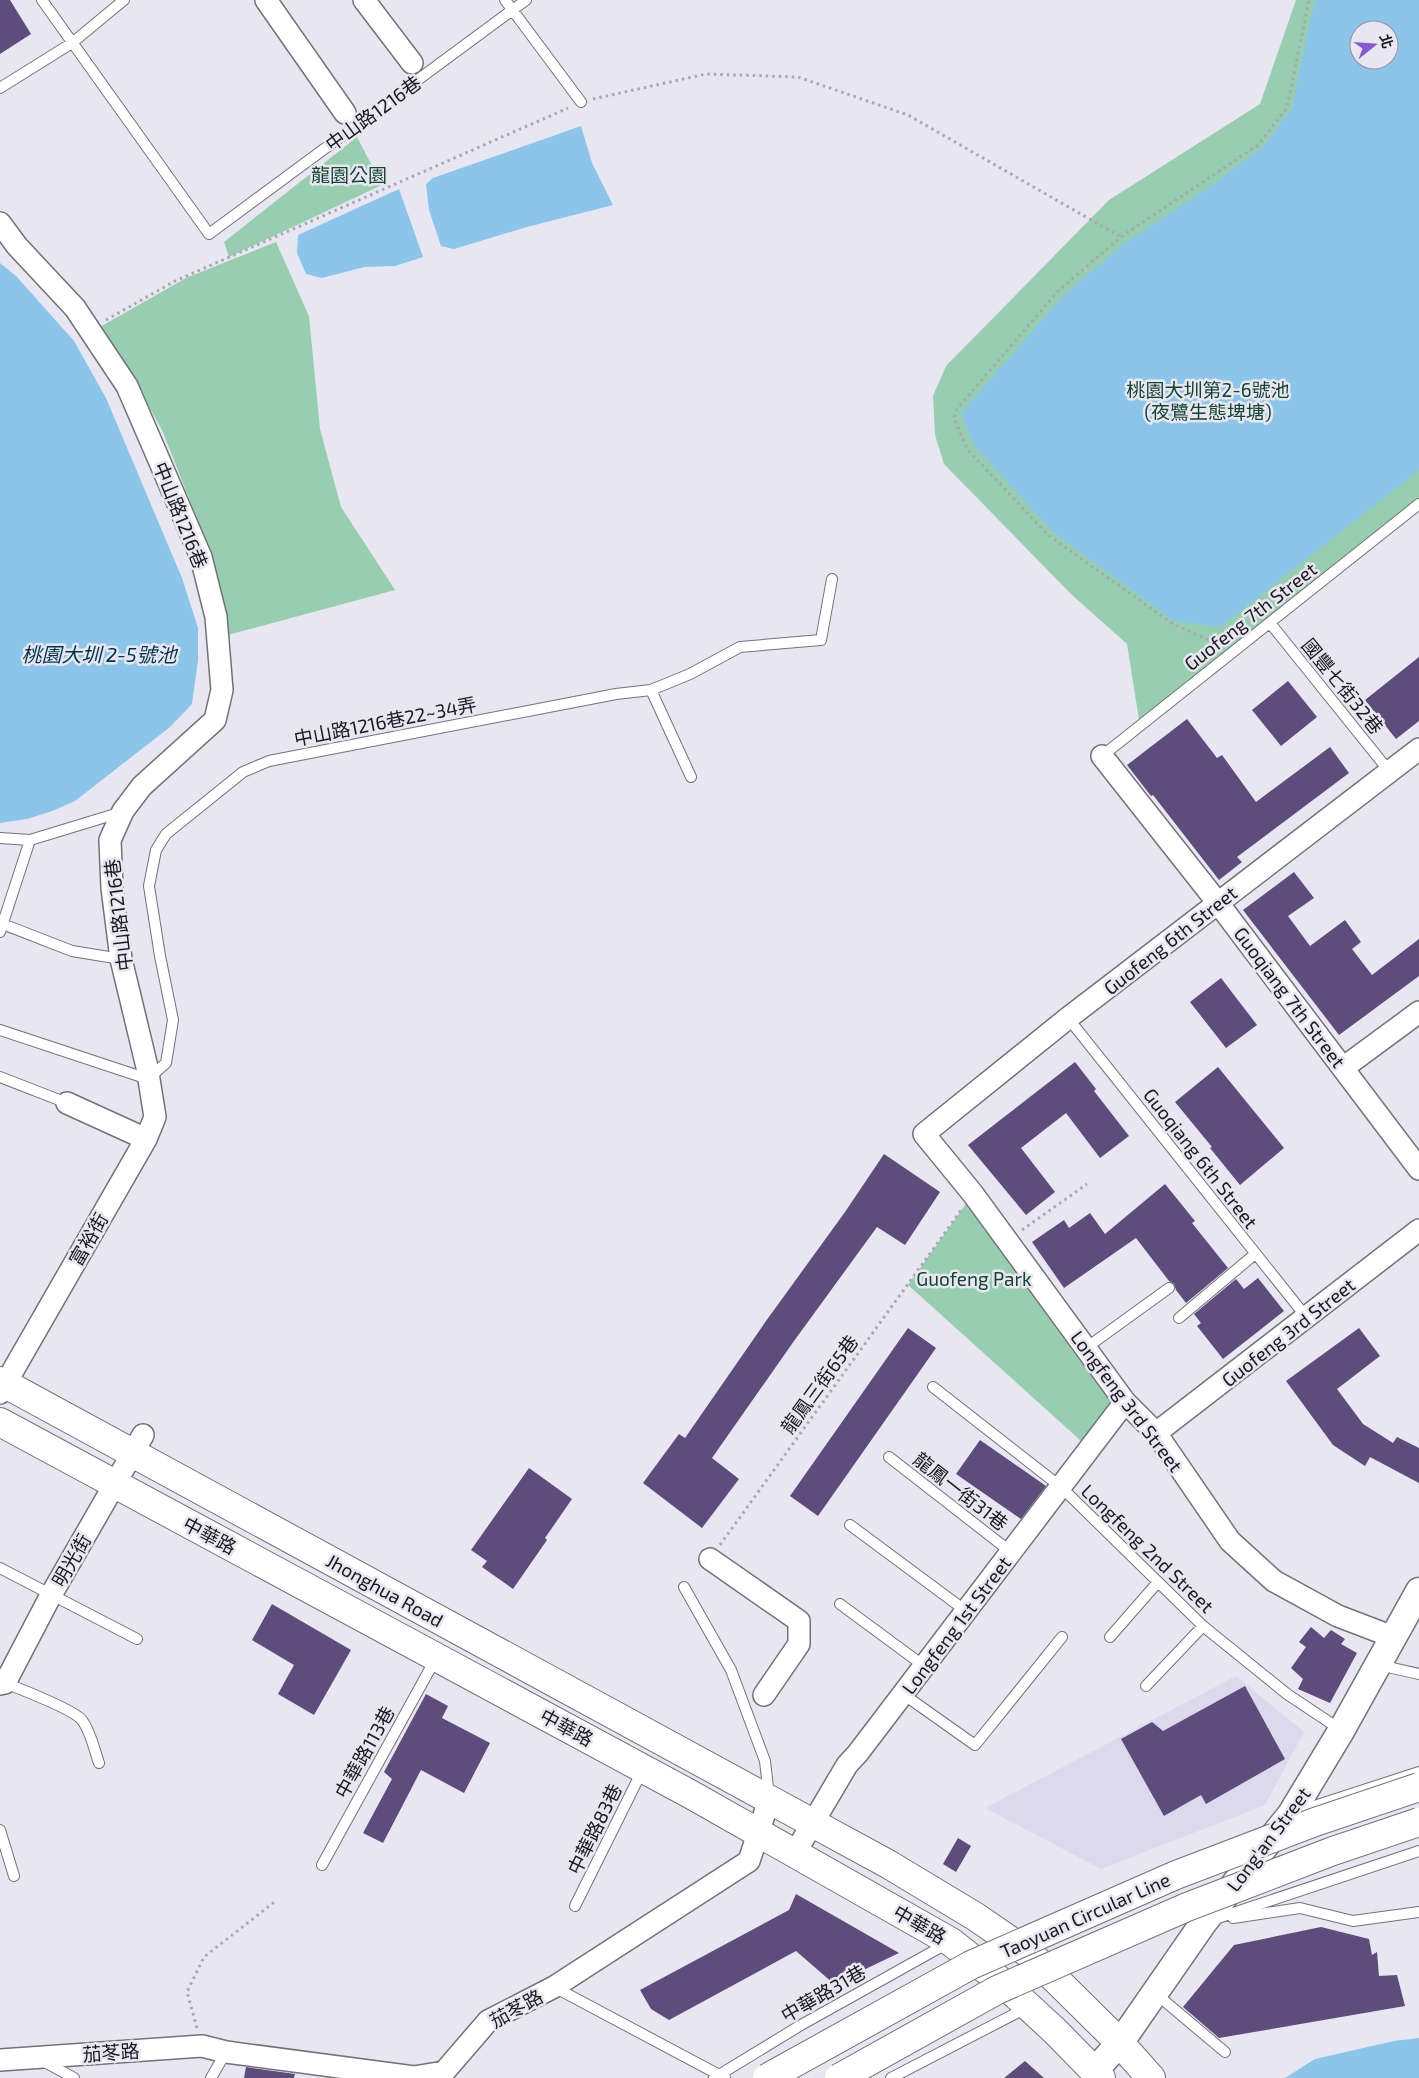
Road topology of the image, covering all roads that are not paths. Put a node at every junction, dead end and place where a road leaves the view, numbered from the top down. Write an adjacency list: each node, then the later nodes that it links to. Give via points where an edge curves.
1 (42, 0): 8 (lane)
2 (124, 0): 8 (lane)
3 (266, 0): 12 (street)
4 (364, 0): 9 (street)
5 (505, 0): 7 (lane)
6 (526, 0): 7 (lane, 中山路1216巷)
7 (512, 10): 8 (lane, 中山路1216巷, via 209,234); 11 (lane)
8 (72, 43): 10 (lane)
9 (412, 63)
10 (0, 88)
11 (581, 102)
12 (345, 113)
13 (0, 223): 22 (street, 中山路1216巷, via 75,308 127,386 201,557 216,616 222,690 215,720 142,786)
14 (1419, 504): 16 (lane, Guofeng 7th Street)
15 (832, 579): 17 (lane, 中山路1216巷22~34弄, via 821,640 740,647 690,674)
16 (1270, 623): 19 (lane, Guofeng 7th Street); 20 (lane, 國豐七街32巷)
17 (651, 690): 21 (lane); 33 (lane, 中山路1216巷22~34弄, via 279,759 244,772 166,834 156,850 149,886 174,1020 166,1062)
18 (1419, 749): 20 (street, Guofeng 6th Street)
19 (1102, 756): 25 (street, Guoqiang 7th Street)
20 (1389, 771): 25 (street, Guofeng 6th Street)
21 (691, 777)
22 (122, 811): 24 (lane); 27 (street, 中山路1216巷, via 110,840)
23 (0, 838): 24 (lane)
24 (30, 840): 26 (lane)
25 (1218, 903): 29 (street, Guofeng 6th Street); 31 (street, Guoqiang 7th Street)
26 (1, 926): 27 (lane, via 72,951)
27 (121, 959): 33 (street, 中山路1216巷)
28 (1419, 1012): 31 (street)
29 (1068, 1018): 35 (street, Guofeng 6th Street); 39 (lane, Guoqiang 6th Street)
30 (0, 1030): 33 (lane)
31 (1343, 1068): 37 (street, Guoqiang 7th Street)
32 (0, 1077): 34 (lane)
33 (148, 1079): 36 (street, 富裕街, via 155,1117)
34 (67, 1103): 36 (street)
35 (924, 1134): 43 (street, Longfeng 3rd Street, via 973,1194)
36 (146, 1139): 44 (street, 富裕街)
37 (1419, 1169)
38 (1419, 1230): 42 (street, Guofeng 3rd Street)
39 (1255, 1254): 41 (lane); 42 (lane, Guoqiang 6th Street)
40 (1169, 1288): 43 (lane)
41 (1179, 1318)
42 (1306, 1318): 48 (street, Guofeng 3rd Street)
43 (1086, 1348): 46 (street, Longfeng 3rd Street)
44 (2, 1386): 49 (main road, Jhonghua Road)
45 (933, 1387): 52 (lane, Longfeng 2nd Street)
46 (1125, 1402): 48 (street, Longfeng 3rd Street); 52 (street, Longfeng 1st Street)
47 (0, 1422): 51 (main road, 中華路)
48 (1156, 1433): 66 (street, Longfeng 3rd Street, via 1230,1541 1274,1581 1338,1616)
49 (137, 1444): 51 (street, 明光街); 81 (main road, Jhonghua Road)
50 (889, 1458): 54 (lane, 龍鳳一街31巷)
51 (114, 1484): 60 (street, 明光街); 68 (main road, 中華路)
52 (1061, 1487): 54 (street, Longfeng 1st Street); 57 (lane, Longfeng 2nd Street)
53 (850, 1525): 62 (lane)
54 (1011, 1552): 62 (street, Longfeng 1st Street)
55 (710, 1558): 75 (street, via 800,1621 799,1644)
56 (0, 1568): 60 (lane)
57 (1158, 1582): 63 (lane, Longfeng 2nd Street); 65 (lane)
58 (684, 1587): 81 (lane, via 731,1670 764,1761)
59 (1419, 1591): 66 (street, Long'an Street)
60 (51, 1595): 67 (lane); 72 (street, 明光街)
61 (840, 1604): 70 (lane)
62 (966, 1611): 70 (street, Longfeng 1st Street)
63 (1203, 1626): 73 (lane); 76 (lane, Longfeng 2nd Street, via 1287,1694)
64 (1062, 1637): 74 (lane, via 975,1745)
65 (1110, 1637)
66 (1393, 1637): 69 (street, Long'an Street)
67 (137, 1640)
68 (437, 1657): 78 (main road, 中華路); 89 (lane, 中華路113巷)
69 (1378, 1664): 71 (lane); 76 (street, Long'an Street)
70 (924, 1666): 74 (street, Longfeng 1st Street)
71 (1419, 1674)
72 (2, 1683): 77 (lane, via 81,1718)
73 (1146, 1686)
74 (903, 1694): 84 (street, Longfeng 1st Street, via 847,1765)
75 (764, 1695)
76 (1341, 1731): 82 (street, Long'an Street)
77 (99, 1763)
78 (643, 1768): 86 (main road, 中華路); 91 (lane, 中華路83巷)
79 (1419, 1772): 82 (lane)
80 (1419, 1786): 107 (main road, Taoyuan Circular Line, bridge, via 1176,1875 971,1965)
81 (769, 1800): 84 (main road, 中華路); 86 (street, 茄苳路)
82 (1291, 1814): 93 (street, Long'an Street)
83 (1419, 1822): 108 (main road, Taoyuan Circular Line, bridge, via 1187,1907 1042,1970 997,1990)
84 (813, 1824): 88 (street, Longfeng 1st Street); 98 (main road, 中華路, via 888,1864 976,1917 1031,1955)
85 (0, 1830): 90 (lane)
86 (757, 1832): 88 (main road, 中華路); 95 (street, 茄苳路, via 748,1861)
87 (1419, 1851): 93 (lane)
88 (795, 1853): 94 (main road, 中華路)
89 (322, 1865)
90 (14, 1876)
91 (575, 1906)
92 (1419, 1912): 93 (lane, via 1353,1921 1300,1908)
93 (1204, 1922): 96 (street, Long'an Street)
94 (951, 1942): 97 (main road, 中華路); 104 (lane, 中華路31巷, via 801,2025)
95 (554, 1987): 99 (street, 茄苳路, via 488,2021 444,2072 414,2077); 104 (lane)
96 (1154, 1992): 98 (street, Long'an Street); 100 (lane)
97 (1028, 2007): 103 (main road, 中華路); 109 (lane)
98 (1120, 2043): 103 (street, Long'an Street); 110 (main road, 中華路)
99 (226, 2052): 101 (street, 茄苳路, via 202,2046); 106 (lane)
100 (1225, 2052)
101 (36, 2057): 102 (street, 茄苳路); 105 (lane)
102 (0, 2060)
103 (1091, 2074)
104 (720, 2077)
105 (74, 2078)
106 (211, 2078)
107 (767, 2078)
108 (839, 2078)
109 (891, 2078)
110 (1151, 2078)

